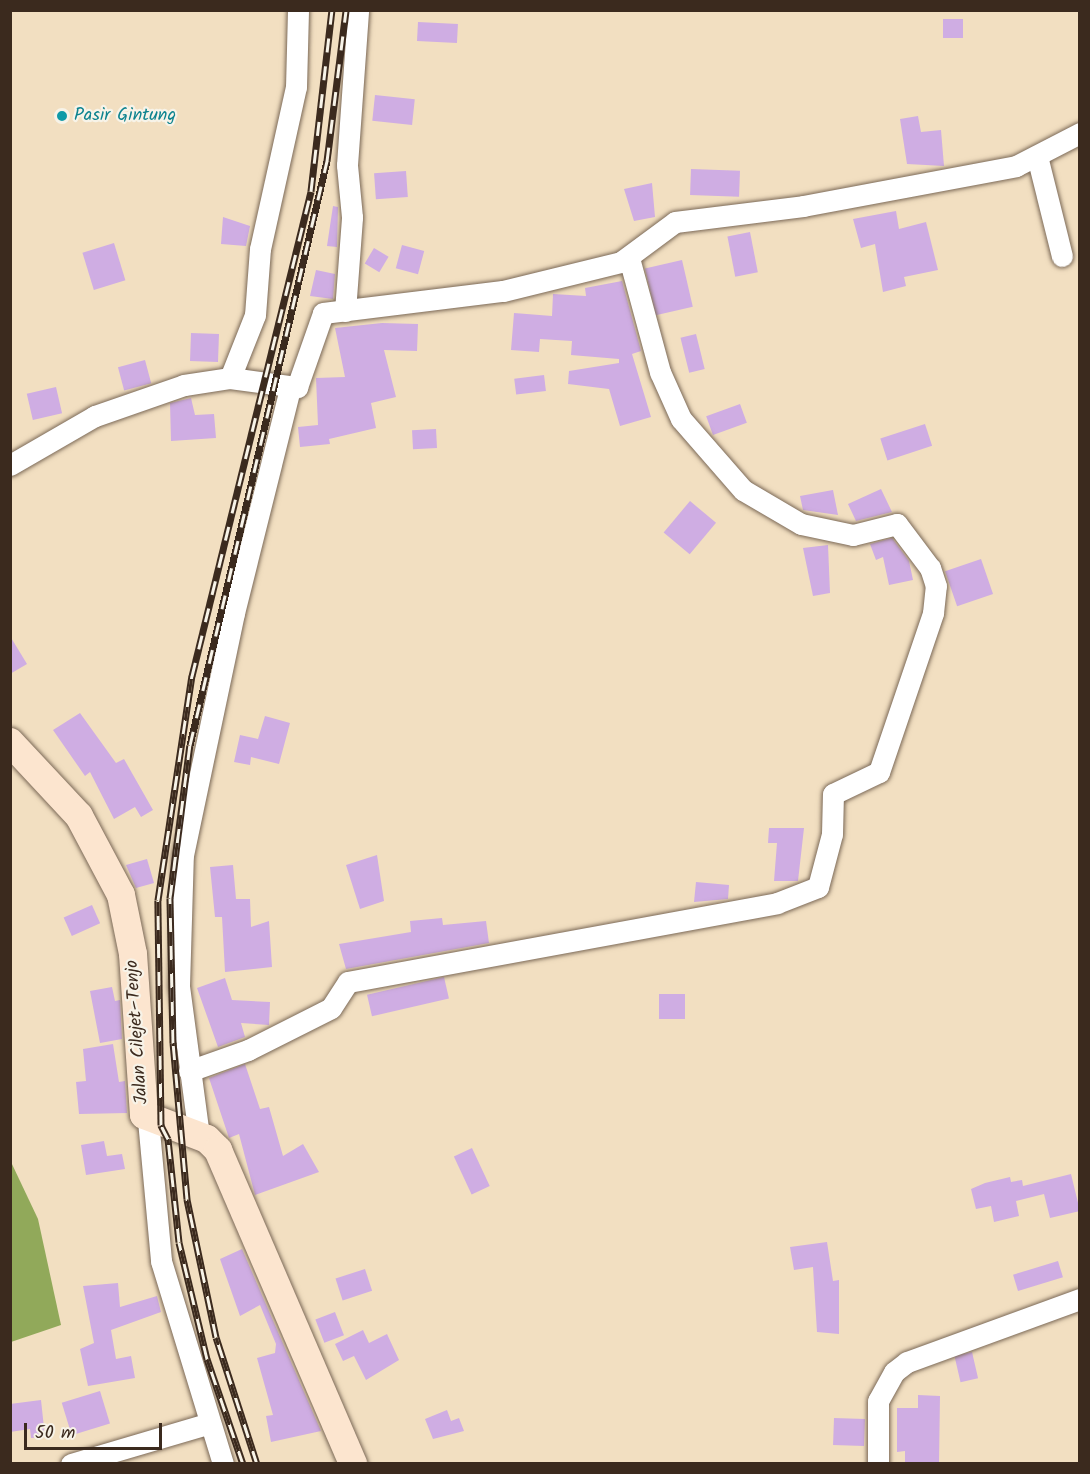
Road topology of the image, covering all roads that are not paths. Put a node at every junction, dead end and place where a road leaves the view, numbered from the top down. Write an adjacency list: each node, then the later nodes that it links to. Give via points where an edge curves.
1 (298, 10): 8 (street, via 296,87 260,249 255,315)
2 (358, 10): 7 (street, via 347,165 352,217)
3 (1080, 133): 4 (street)
4 (1037, 156): 5 (street); 6 (street, via 1016,166 890,192 675,222)
5 (1062, 256)
6 (629, 258): 7 (street, via 503,291); 12 (street, via 660,372 681,419 743,490 801,524 853,535 897,524 930,568 936,586 933,613 879,772 833,794 832,834 818,887 777,903 348,982 331,1008 248,1050)
7 (345, 311): 9 (street, via 323,313 302,382)
8 (230, 378): 9 (street); 10 (street, via 120,406)
9 (290, 388): 12 (street, via 234,613 183,855 177,957)
10 (10, 465)
11 (10, 742): 13 (main road, Jalan Cilejet–Tenjo, via 79,816 121,895 134,954 141,1107)
12 (189, 1071): 14 (street)
13 (148, 1120): 14 (main road, Jalan Cilejet–Tenjo); 16 (street, via 155,1233)
14 (198, 1136): 19 (main road, Jalan Cilejet–Tenjo, via 221,1156)
15 (1080, 1299): 20 (street, via 906,1362 894,1372 876,1408)
16 (207, 1424): 17 (street); 18 (street)
17 (71, 1464)
18 (223, 1464)
19 (353, 1464)
20 (878, 1464)

